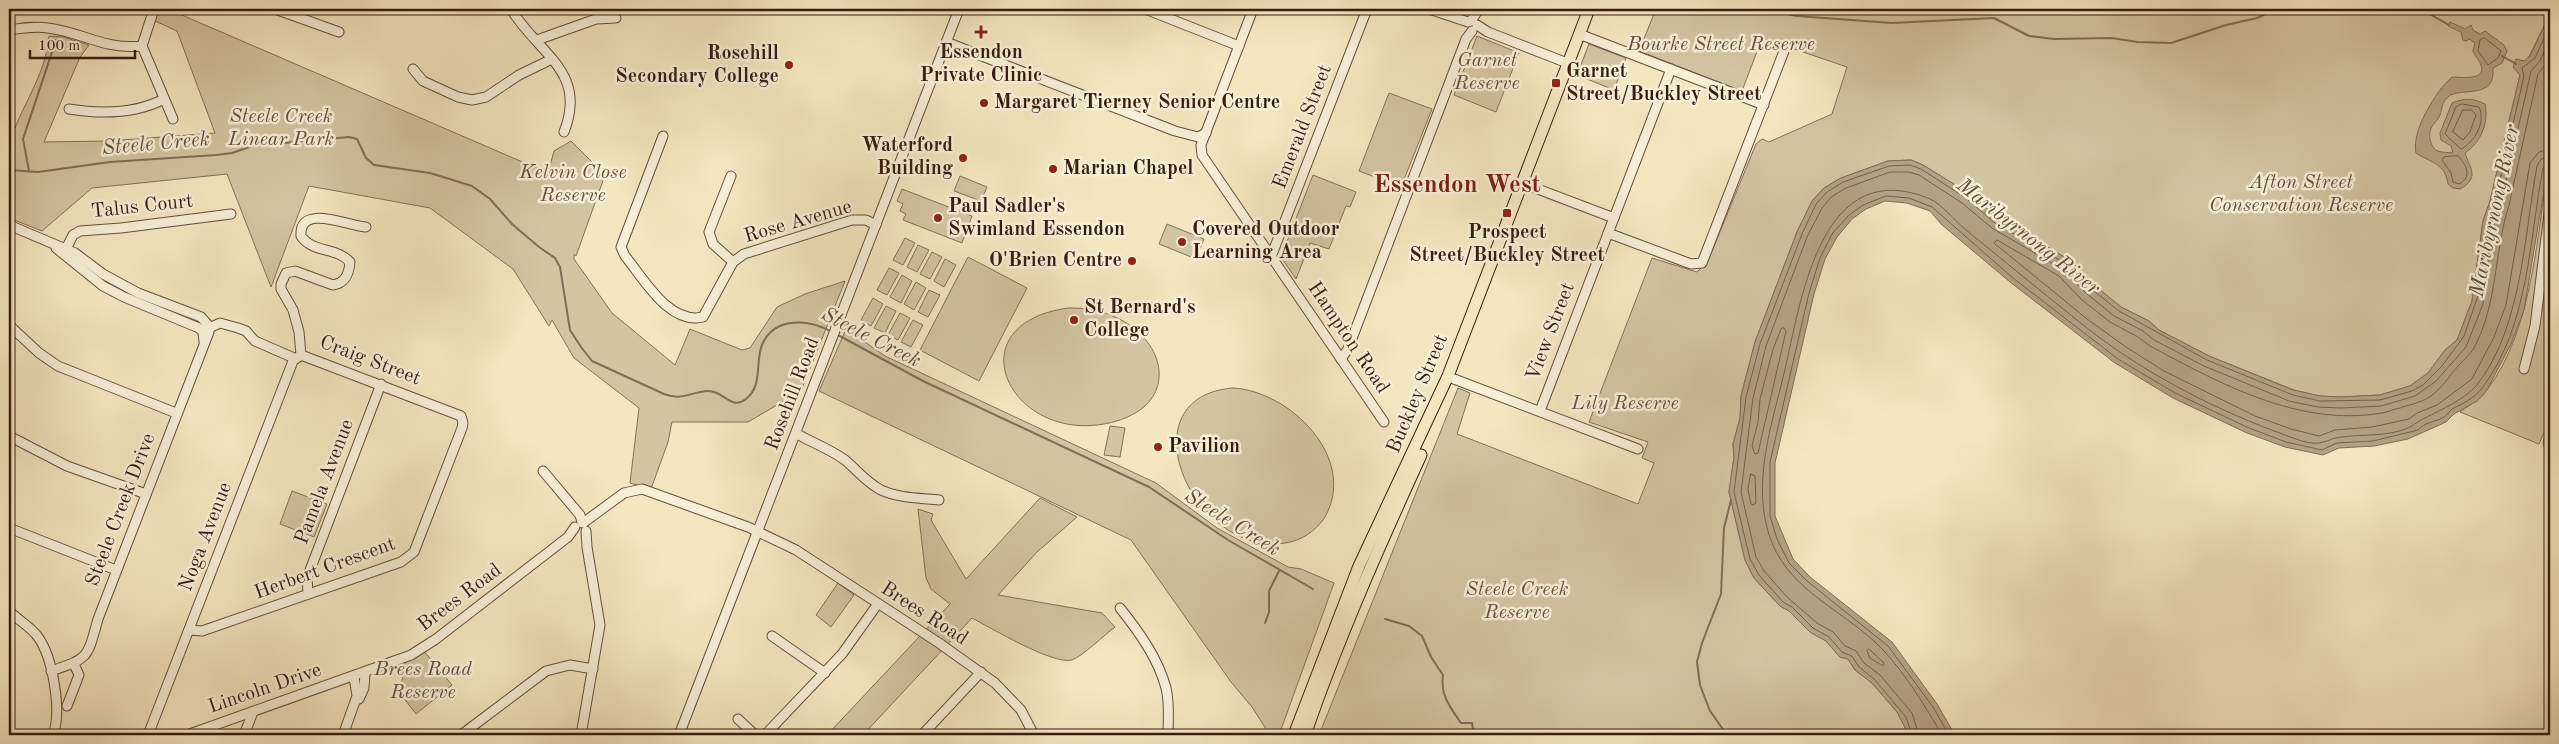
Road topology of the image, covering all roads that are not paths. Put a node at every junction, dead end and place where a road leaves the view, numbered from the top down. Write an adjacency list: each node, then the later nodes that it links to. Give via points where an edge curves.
1 (154, 9): 19 (street)
2 (275, 9): 14 (street)
3 (511, 9): 17 (street)
4 (959, 9): 18 (street, Rosehill Road)
5 (1144, 9): 20 (street)
6 (1253, 9): 20 (street, Hampton Road)
7 (1367, 9): 44 (street, Emerald Street)
8 (1429, 9): 13 (street)
9 (1589, 9): 16 (main road, Buckley Street)
10 (1596, 9): 16 (main road, Buckley Street)
11 (1478, 10): 13 (street)
12 (616, 18): 17 (street, via 591,21)
13 (1471, 26): 23 (street); 49 (street, via 1348,349)
14 (335, 27)
15 (9, 30): 19 (street, via 50,28 107,44)
16 (1582, 36): 23 (main road, Buckley Street); 25 (street)
17 (537, 40): 22 (street)
18 (946, 42): 31 (street, via 1174,132 1198,138); 39 (street, Rosehill Road)
19 (142, 46): 26 (street)
20 (1239, 46): 31 (street, Hampton Road)
21 (1786, 46): 27 (street)
22 (552, 59): 24 (street, via 519,75 486,97 472,100 423,81); 30 (street, via 568,83 572,100)
23 (1571, 65): 34 (main road, Buckley Street)
24 (413, 69)
25 (1671, 69): 27 (street); 37 (street, View Street)
26 (164, 99): 28 (street, via 138,108 106,113); 29 (street)
27 (1764, 105): 41 (street, via 1702,263 1691,264)
28 (68, 109)
29 (173, 118)
30 (564, 132)
31 (1206, 134): 44 (street, Hampton Road, via 1202,155)
32 (663, 136): 45 (street, Rose Avenue, via 621,247 625,256 667,307 695,319 703,317)
33 (731, 176): 45 (street, via 709,232 713,244)
34 (1525, 184): 37 (street); 51 (main road, Buckley Street)
35 (2550, 206): 50 (street, via 2535,326)
36 (231, 214): 43 (street, Talus Court, via 80,231 73,235)
37 (1614, 218): 41 (street, View Street)
38 (9, 225): 42 (street)
39 (876, 225): 45 (street, Rose Avenue, via 866,220 852,220 744,254); 57 (street, Rosehill Road)
40 (366, 227): 48 (street, Craig Street, via 315,218 302,225 304,242 345,256 350,262 347,276 338,284 295,271 282,278 281,289 292,306 299,332)
41 (1608, 233): 53 (street, View Street)
42 (52, 244): 43 (street); 47 (street, via 103,286)
43 (66, 249): 47 (street, via 119,284 201,317)
44 (1270, 257): 49 (street, Hampton Road)
45 (733, 262)
46 (9, 325): 54 (street, via 58,366)
47 (206, 329): 48 (street, via 220,323 238,328 261,344); 54 (street, Steele Creek Drive)
48 (298, 356): 52 (street, Craig Street); 73 (street, Noga Avenue)
49 (1341, 359): 56 (street, Hampton Road)
50 (2524, 368)
51 (1451, 378): 53 (street); 99 (main road, Buckley Street, via 1359,566); 100 (main road, Buckley Street, via 1393,520 1373,557)
52 (381, 384): 55 (street, Craig Street); 67 (street, Pamela Avenue, via 307,578)
53 (1540, 411): 59 (street)
54 (176, 413): 61 (street, Steele Creek Drive)
55 (458, 414): 67 (street, Herbert Crescent, via 463,420 462,428 410,557)
56 (1384, 422)
57 (796, 434): 62 (street, via 828,449 882,490); 65 (street, Rosehill Road)
58 (9, 436): 61 (street, via 67,466)
59 (1638, 449)
60 (544, 471): 64 (street, via 574,510)
61 (146, 494): 66 (street, Steele Creek Drive)
62 (938, 500)
63 (9, 528): 66 (street)
64 (581, 528): 65 (street, Brees Road, via 624,493 642,489); 76 (street, via 600,625); 79 (street, Brees Road, via 430,644 405,658)
65 (757, 533): 68 (street, Brees Road, via 778,540); 93 (street, Rosehill Road)
66 (116, 570): 75 (street, Steele Creek Drive, via 90,645 83,659)
67 (308, 594): 73 (street, Herbert Crescent, via 202,631)
68 (877, 605): 78 (street, Brees Road); 80 (street, via 855,638)
69 (1120, 608): 98 (street, via 1138,631 1160,671 1167,690)
70 (9, 611): 72 (street)
71 (9, 617): 72 (street)
72 (18, 621): 77 (street, via 38,636)
73 (189, 630): 87 (street, Noga Avenue)
74 (772, 636): 80 (street)
75 (74, 664): 77 (street); 82 (street, via 79,675)
76 (592, 670): 91 (street, via 570,665 546,671); 92 (street)
77 (51, 671): 86 (street, via 57,714)
78 (980, 672): 96 (street); 97 (street, Brees Road, via 1021,710)
79 (365, 673): 81 (street, Lincoln Drive); 83 (street, Lincoln Drive, via 364,688)
80 (825, 673): 95 (street)
81 (354, 676): 83 (street, Lincoln Drive, via 358,689); 84 (street, Lincoln Drive)
82 (68, 706)
83 (354, 708): 90 (street, Lincoln Drive)
84 (253, 712): 88 (street, Lincoln Drive); 89 (street)
85 (738, 719): 94 (street)
86 (53, 735)
87 (150, 735)
88 (187, 735)
89 (244, 735)
90 (343, 735)
91 (462, 735)
92 (581, 735)
93 (679, 735)
94 (754, 735)
95 (765, 735)
96 (922, 735)
97 (1034, 735)
98 (1168, 735)
99 (1294, 735)
100 (1305, 735)

